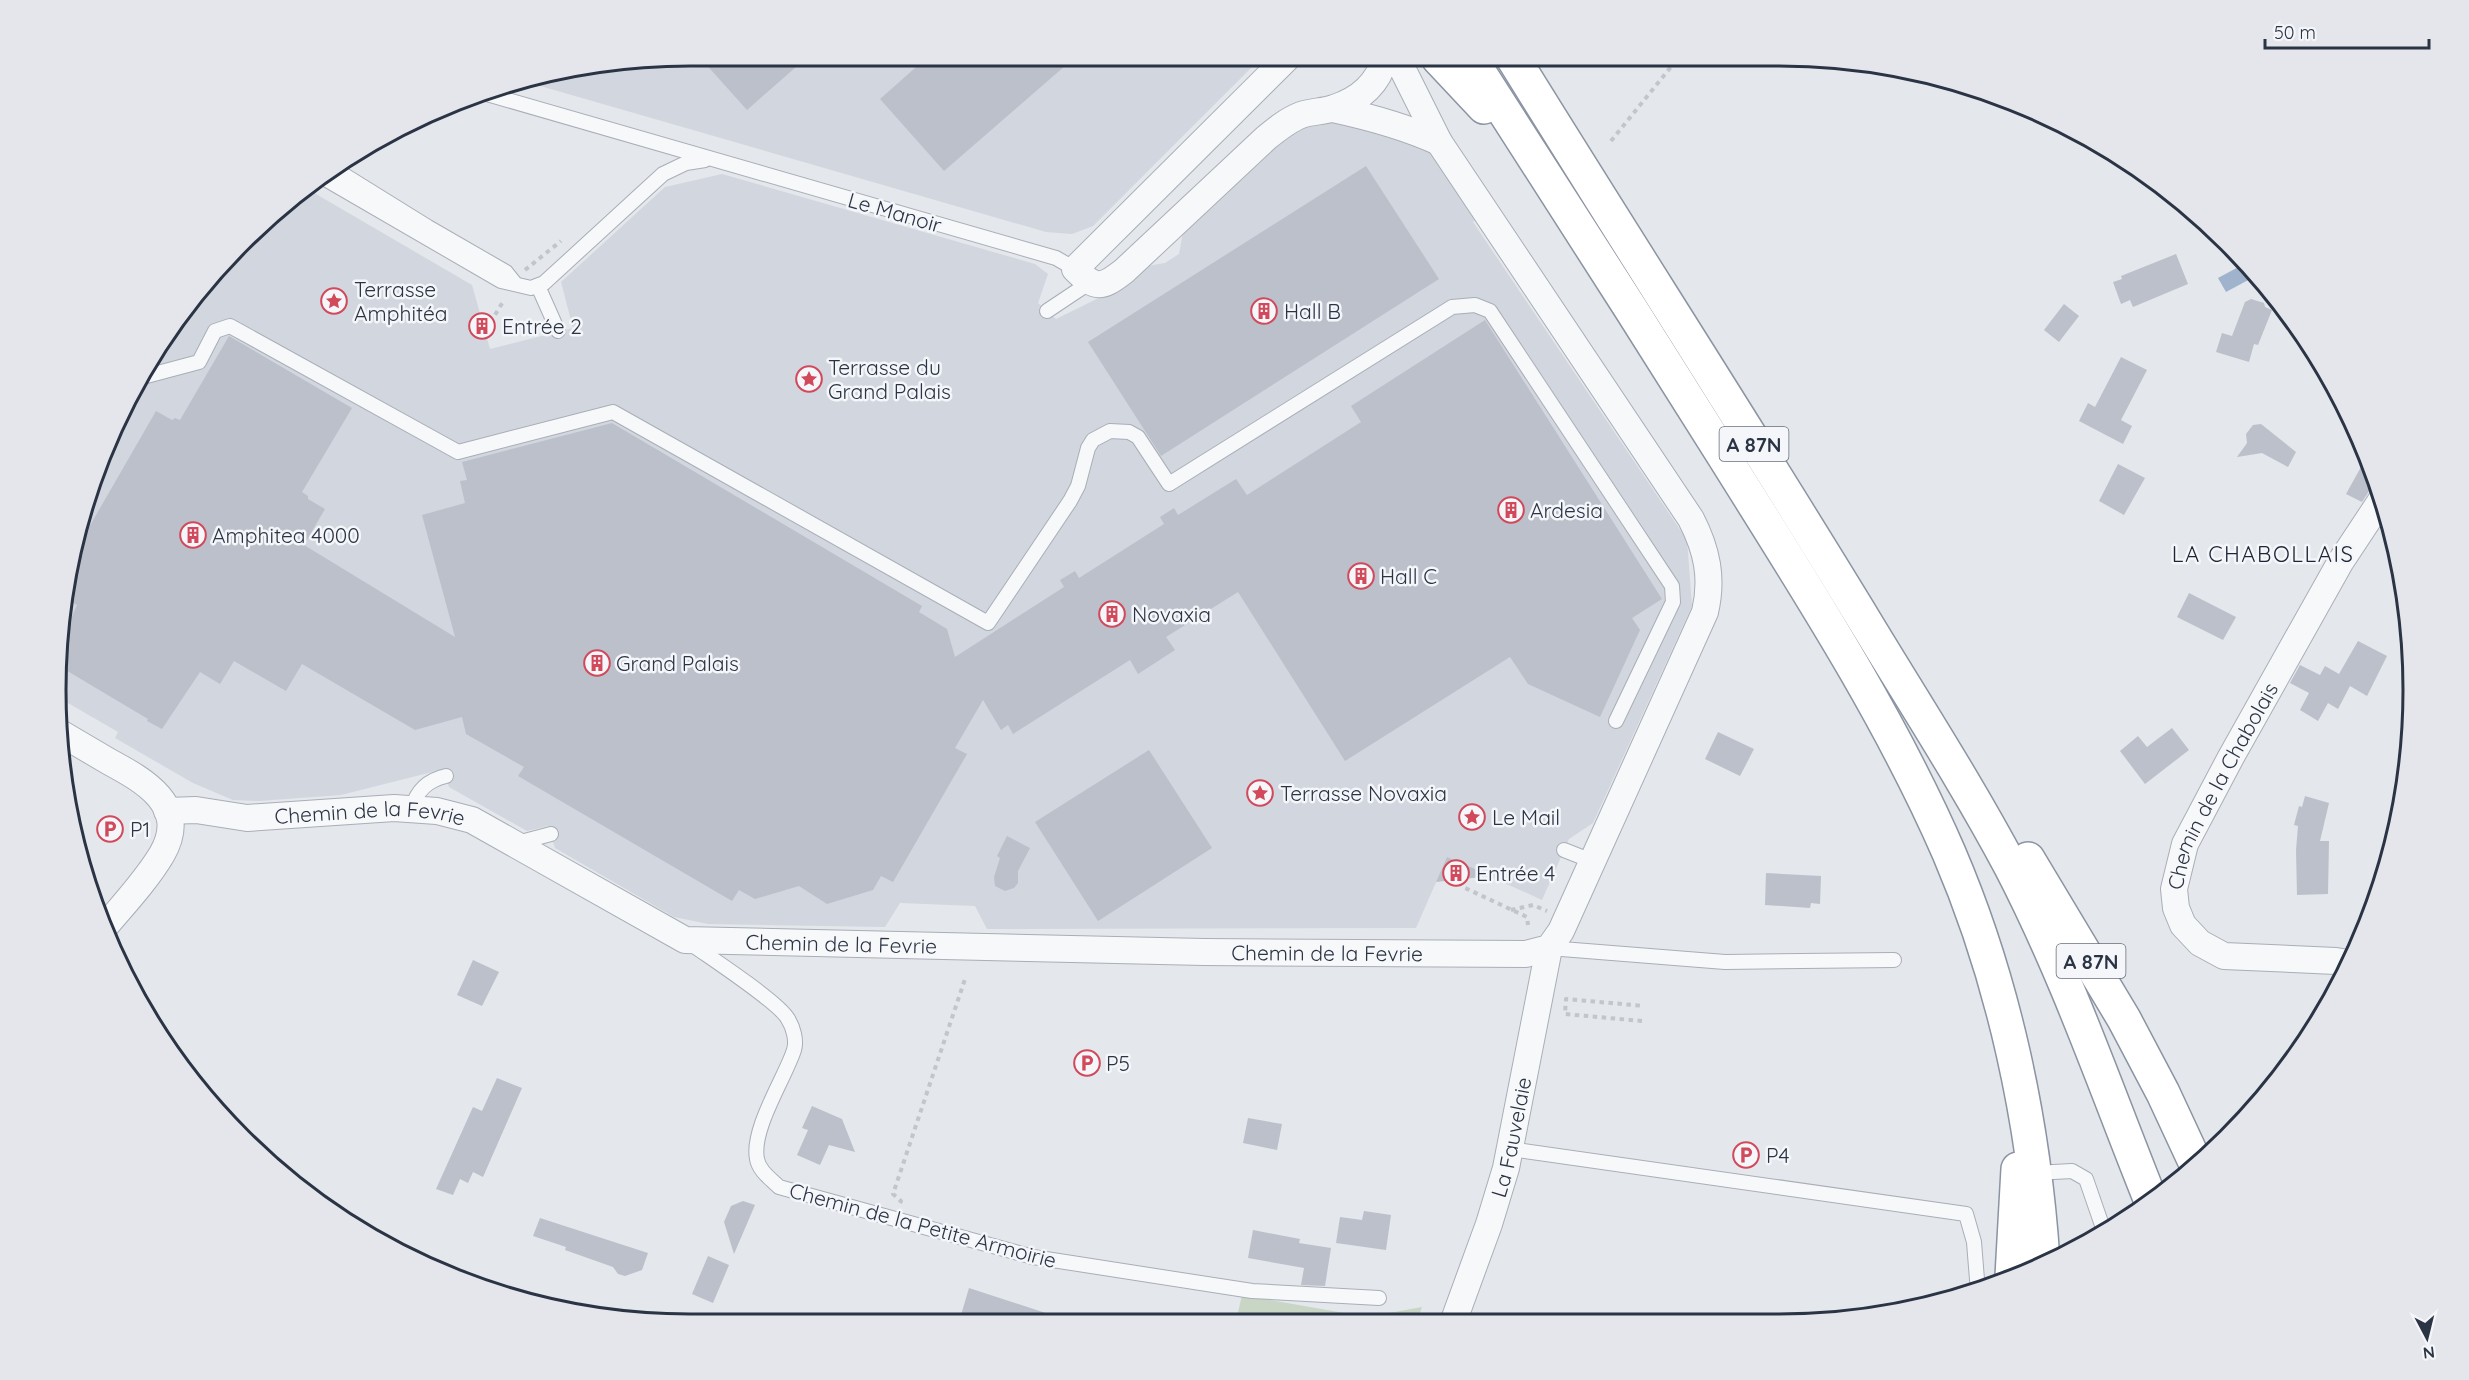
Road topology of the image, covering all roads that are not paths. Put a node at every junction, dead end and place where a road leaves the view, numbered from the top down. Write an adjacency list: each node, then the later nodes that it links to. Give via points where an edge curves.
1 (1279, 66): 16 (street)
2 (1382, 66): 9 (street, via 1367,90)
3 (1401, 66): 10 (street)
4 (1446, 66): 12 (highway)
5 (1475, 66): 12 (highway, A 87N)
6 (1518, 66): 15 (highway, A 87N)
7 (1542, 66): 15 (highway)
8 (496, 97): 11 (lane, Le Manoir)
9 (1333, 109): 10 (street, via 1394,124); 16 (street, via 1314,111 1289,121 1266,138 1108,282 1100,285)
10 (1439, 142): 32 (street, via 1691,519 1709,566 1705,612)
11 (713, 160): 16 (lane, Le Manoir, via 1056,258); 18 (lane, via 686,163 663,174)
12 (1538, 162): 38 (highway, A 87N, via 1832,632 1917,786 1949,854 1980,938 2000,1000)
13 (341, 173): 17 (lane)
14 (328, 182): 17 (lane, via 501,281)
15 (1627, 243): 26 (highway, A 87N)
16 (1082, 276): 19 (lane)
17 (517, 278): 18 (lane, via 525,287)
18 (538, 286): 20 (lane)
19 (1047, 311)
20 (558, 331)
21 (152, 375): 23 (lane, via 199,362 215,331 230,326 458,452 613,411 988,623 1070,501 1088,448 1101,434 1120,430 1138,437 1169,484 1452,307 1475,305 1490,311 1672,586 1673,602)
22 (2376, 508): 37 (street, Chemin de la Chabolais, via 2341,561 2231,757 2185,844 2174,889 2183,925 2200,943 2224,956)
23 (1616, 721)
24 (68, 736): 28 (street, via 143,781 159,796)
25 (446, 776): 27 (lane, via 425,785)
26 (1959, 777): 40 (highway, A 87N, via 1990,797 2130,1030); 42 (highway, via 2009,864 2062,976)
27 (412, 808): 28 (street, Chemin de la Fevrie, via 247,818 196,810); 30 (street, Chemin de la Fevrie, via 472,820)
28 (167, 812): 33 (street, via 169,829 163,852)
29 (551, 834): 30 (lane)
30 (517, 843): 34 (street, Chemin de la Fevrie)
31 (1564, 850): 32 (lane)
32 (1592, 861): 35 (street, via 1561,932)
33 (110, 920)
34 (686, 939): 35 (street, Chemin de la Fevrie, via 1215,952 1526,954); 47 (lane, Chemin de la Petite Armoirie, via 770,1001 787,1016 793,1030 795,1048 773,1093 758,1140 757,1158 763,1173 779,1187 1033,1257 1252,1291)
35 (1549, 948): 36 (lane, via 1725,962); 39 (street, La Fauvelaie)
36 (1894, 960)
37 (2341, 961)
38 (2021, 1095): 41 (highway, A 87N); 45 (highway)
39 (1510, 1149): 46 (lane, via 1966,1214 1974,1242); 48 (street, La Fauvelaie, via 1489,1224)
40 (2192, 1157)
41 (2034, 1173): 43 (lane, via 2072,1171 2086,1179); 44 (highway, A 87N)
42 (2148, 1193)
43 (2101, 1224)
44 (2042, 1256)
45 (2012, 1269)
46 (1977, 1282)
47 (1379, 1298)
48 (1456, 1314)

